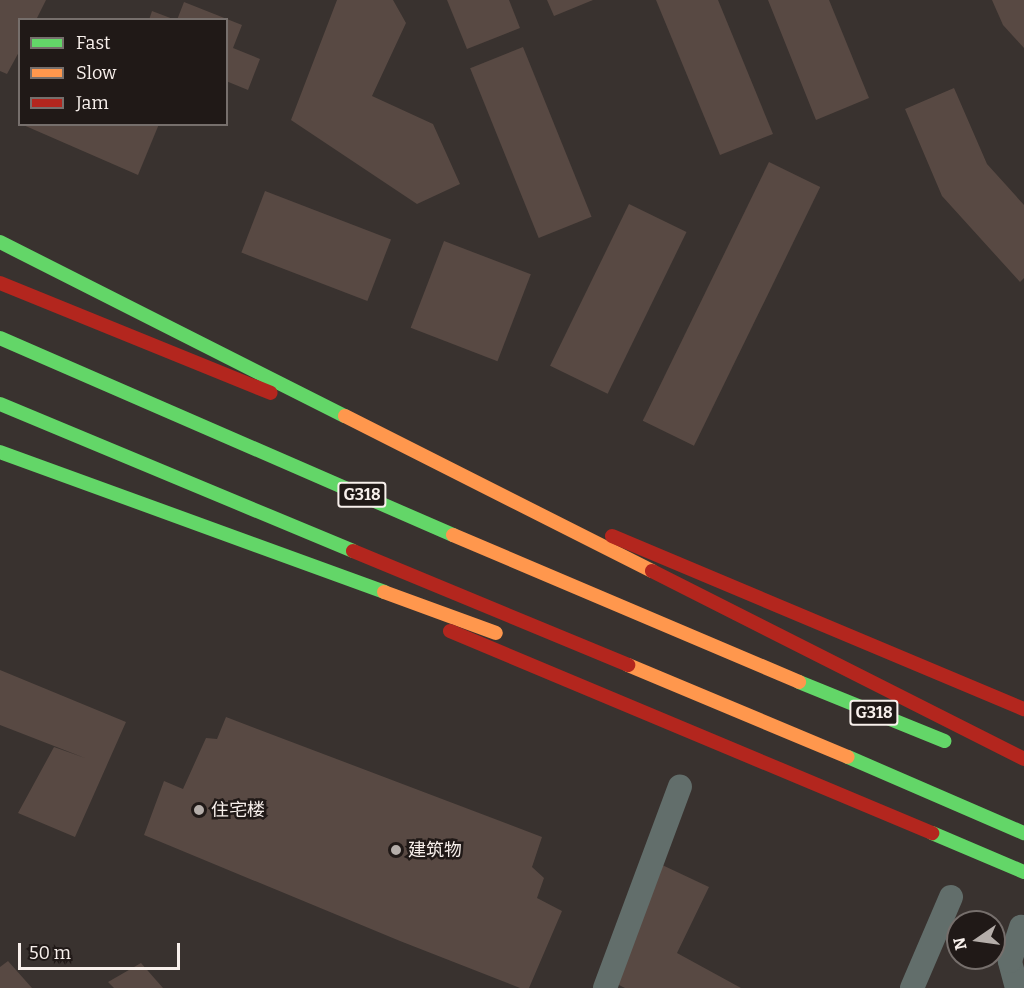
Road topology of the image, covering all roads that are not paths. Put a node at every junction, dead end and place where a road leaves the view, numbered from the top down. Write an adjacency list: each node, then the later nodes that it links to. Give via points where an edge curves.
1 (0, 242): 11 (main road)
2 (0, 283): 9 (main road)
3 (0, 338): 10 (main road, G318, via 713,648)
4 (0, 405): 15 (main road)
5 (0, 440): 17 (main road)
6 (0, 452): 7 (main road)
7 (515, 640)
8 (627, 681): 15 (main road)
9 (1024, 709)
10 (957, 747)
11 (1024, 759)
12 (1002, 765): 13 (main road)
13 (1024, 774)
14 (680, 786): 20 (street)
15 (962, 804): 16 (main road)
16 (1024, 833)
17 (1024, 872)
18 (951, 897): 21 (street)
19 (1021, 927): 22 (street, via 1010,961)
20 (605, 988)
21 (912, 988)
22 (1017, 988)

